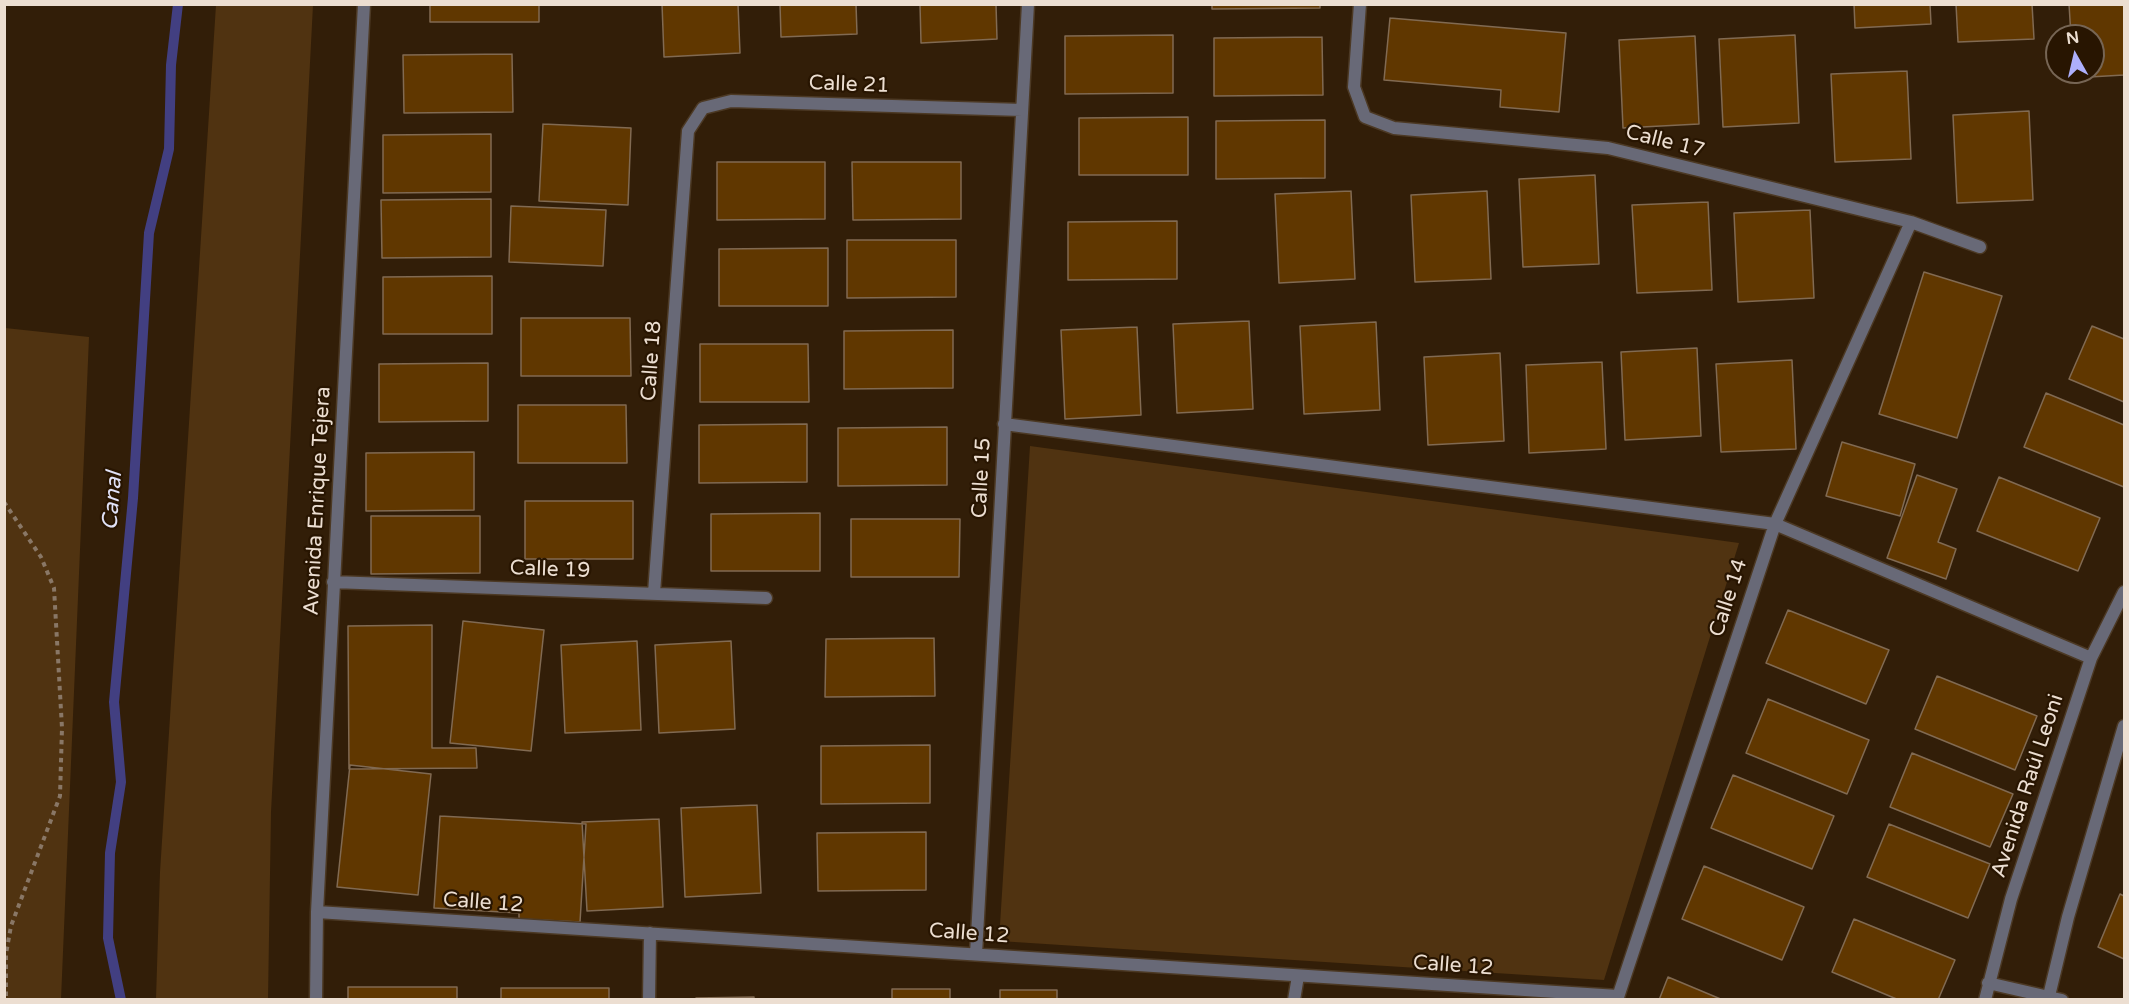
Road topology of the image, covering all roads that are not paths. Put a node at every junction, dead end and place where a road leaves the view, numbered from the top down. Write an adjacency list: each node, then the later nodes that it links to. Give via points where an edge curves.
1 (364, 4): 10 (street, Avenida Enrique Tejera)
2 (1028, 4): 4 (street, Calle 15)
3 (1360, 4): 6 (street, Calle 17, via 1354,87 1365,117 1394,128 1608,148)
4 (1022, 110): 5 (street, Calle 21, via 731,101 703,108); 8 (street, Calle 15)
5 (688, 131): 12 (street, Calle 18)
6 (1911, 222): 7 (street, Calle 17); 9 (street, Calle 14)
7 (1980, 247)
8 (1004, 424): 9 (street); 18 (street, Calle 15)
9 (1775, 524): 14 (street); 21 (street, Calle 14)
10 (333, 582): 12 (street, Calle 19); 16 (street, Avenida Enrique Tejera)
11 (2124, 592): 14 (street, Avenida Raúl Leoni)
12 (654, 593): 13 (street, Calle 19)
13 (766, 598)
14 (2091, 658): 20 (street, Avenida Raúl Leoni, via 2011,899)
15 (2124, 726): 22 (street)
16 (317, 912): 17 (street, Calle 12); 23 (street, Avenida Enrique Tejera)
17 (650, 933): 18 (street, Calle 12); 24 (street)
18 (976, 954): 19 (street, Calle 12)
19 (1298, 976): 21 (street, Calle 12); 25 (street)
20 (1989, 983): 22 (street); 26 (street, Avenida Raúl Leoni)
21 (1618, 998)
22 (2048, 998): 27 (street)
23 (316, 999)
24 (649, 999)
25 (1294, 999)
26 (1985, 999)
27 (2062, 999)

